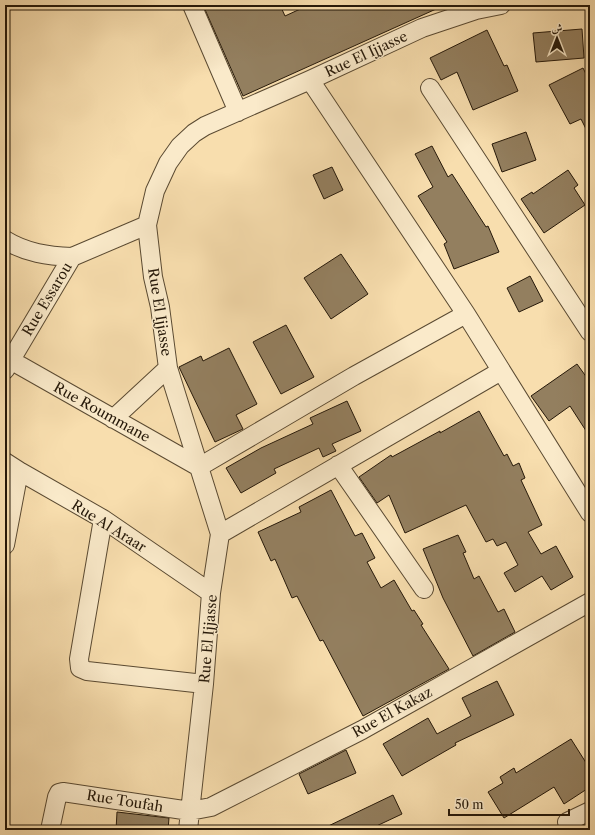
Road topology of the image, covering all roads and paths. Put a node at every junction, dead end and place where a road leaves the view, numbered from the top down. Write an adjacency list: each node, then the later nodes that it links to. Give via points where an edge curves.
1 (192, 5): 6 (street)
2 (501, 5): 3 (street, Rue El Ijjasse)
3 (474, 7): 4 (street, Rue El Ijjasse)
4 (310, 80): 6 (street, Rue El Ijjasse); 10 (street)
5 (430, 88): 11 (street)
6 (238, 112): 7 (street, Rue El Ijjasse, via 205,126 180,146 159,180)
7 (146, 225): 9 (street, Rue Essarou); 13 (street, Rue El Ijjasse)
8 (5, 240): 9 (street, via 35,253)
9 (72, 257): 12 (street, Rue Essarou)
10 (466, 314): 14 (street); 18 (street)
11 (590, 332)
12 (7, 363): 15 (street, Rue Roummane)
13 (168, 368): 15 (street); 18 (street, Rue El Ijjasse)
14 (501, 371): 16 (street); 19 (street)
15 (113, 419): 18 (street, Rue Roummane)
16 (338, 465): 22 (street); 24 (street)
17 (12, 467): 21 (street, Rue Al Araar); 23 (street)
18 (199, 467): 22 (street, Rue El Ijjasse)
19 (585, 494): 20 (street)
20 (590, 513)
21 (102, 519): 25 (street, Rue Al Araar); 27 (street, via 79,659 80,668 87,671)
22 (220, 534): 25 (street, Rue El Ijjasse)
23 (6, 537)
24 (424, 589)
25 (211, 593): 27 (street, Rue El Ijjasse)
26 (590, 602): 28 (street, Rue El Kakaz, via 362,730 211,807)
27 (204, 684): 28 (street, Rue El Ijjasse)
28 (190, 811): 31 (street, Rue Toufah, via 68,792 59,793); 32 (street, Rue El Ijjasse)
29 (590, 811): 30 (street)
30 (567, 822)
31 (50, 830)
32 (188, 830)

